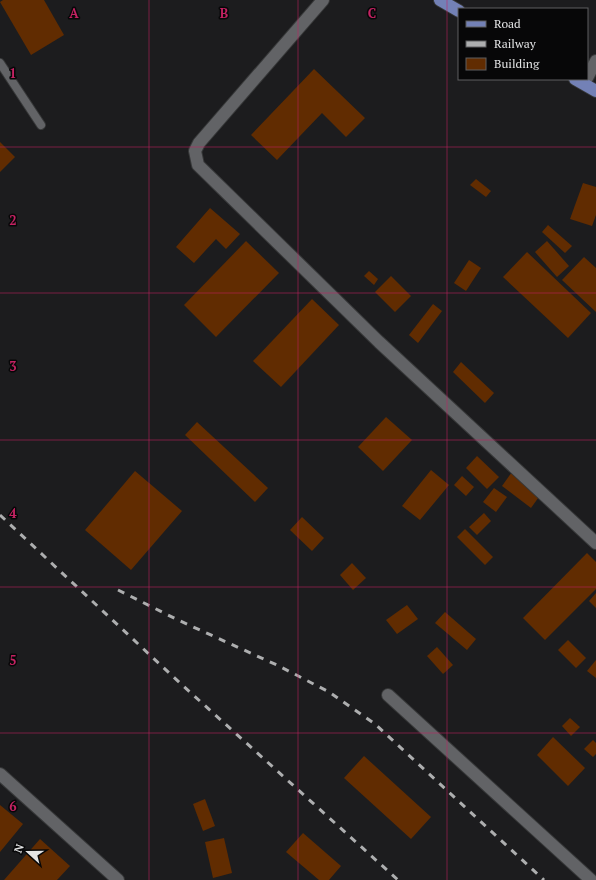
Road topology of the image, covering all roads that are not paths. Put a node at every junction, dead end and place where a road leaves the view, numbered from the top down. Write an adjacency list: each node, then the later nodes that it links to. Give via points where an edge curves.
1 (323, 0): 10 (street, via 199,143 194,151 198,165 379,342)
2 (440, 0): 3 (main road)
3 (458, 10)
4 (596, 61): 6 (street)
5 (0, 63): 9 (lane)
6 (588, 73)
7 (583, 80): 8 (main road)
8 (596, 91)
9 (42, 125)
10 (596, 543)
11 (388, 695): 14 (street)
12 (0, 774): 13 (street)
13 (118, 880)
14 (591, 880)

